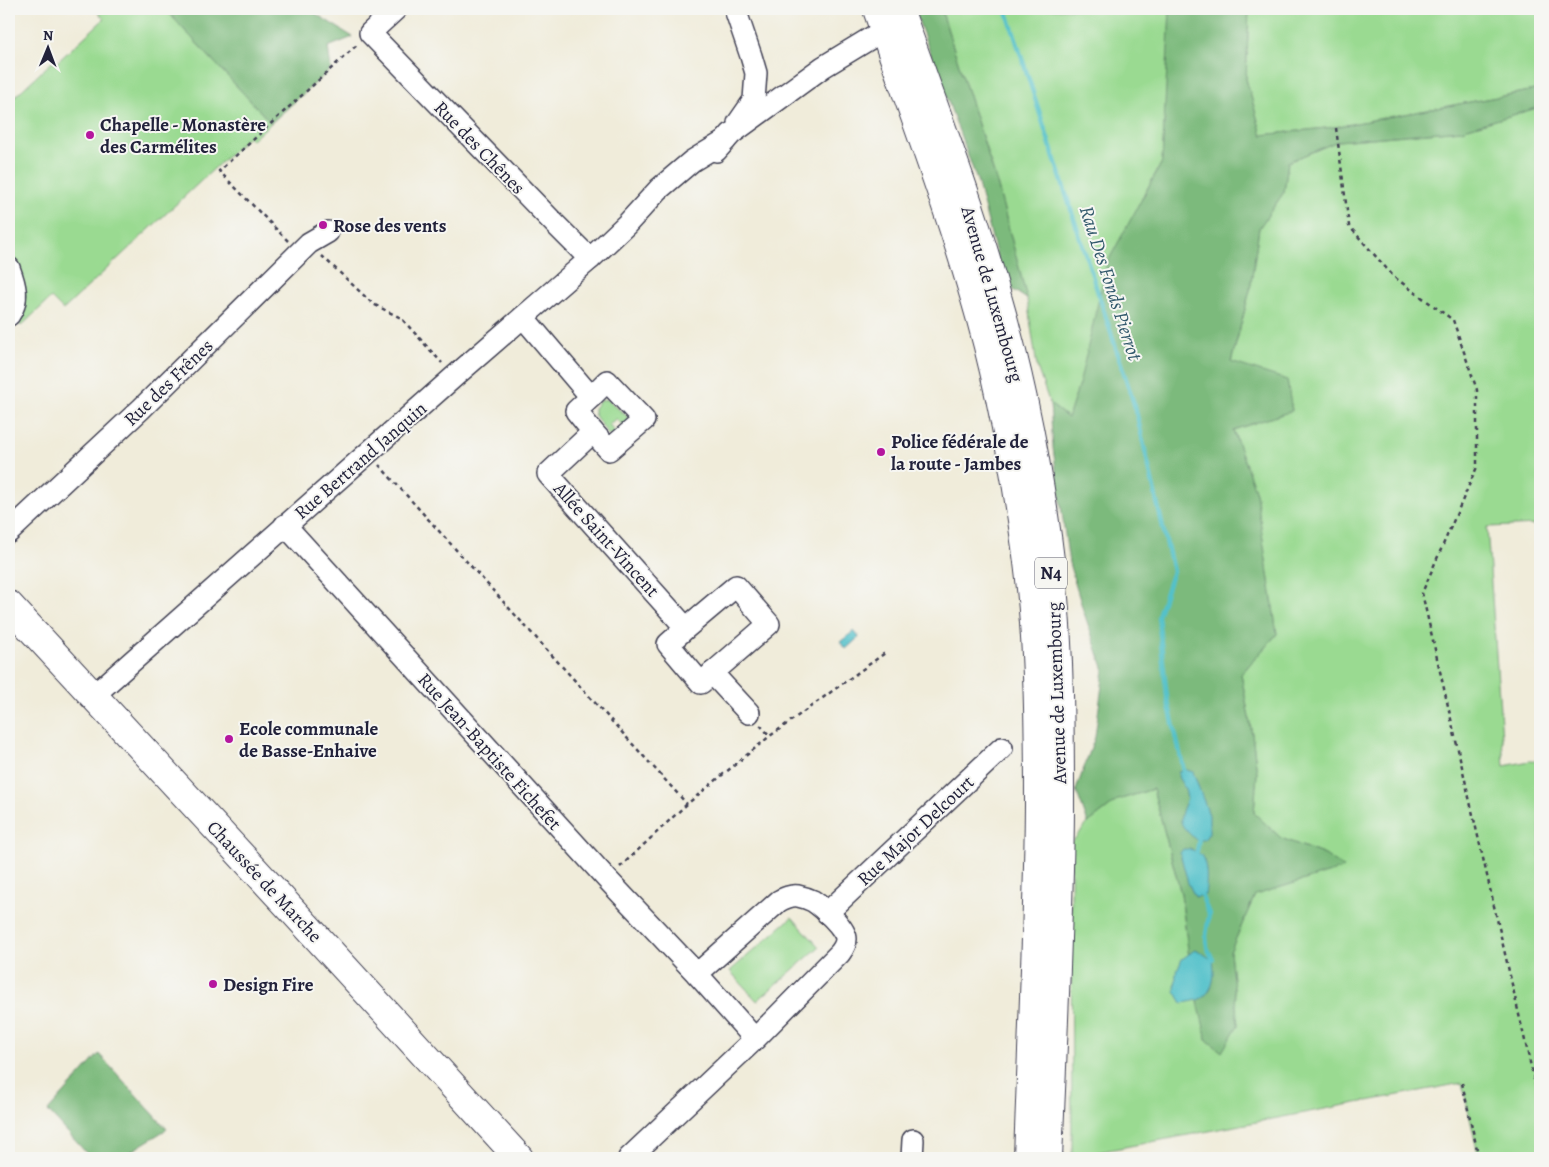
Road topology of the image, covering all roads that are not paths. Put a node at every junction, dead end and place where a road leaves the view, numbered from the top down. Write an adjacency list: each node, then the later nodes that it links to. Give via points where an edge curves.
1 (396, 9): 6 (street, Rue des Chênes, via 370,33)
2 (735, 9): 4 (street, via 756,73 754,100)
3 (891, 17): 4 (street, Rue Bertrand Janquin); 25 (main road, Avenue de Luxembourg / N4, via 976,300 1006,430 1026,546 1039,727 1038,874); 26 (main road, Avenue de Luxembourg / N4, via 972,217 996,293 1029,433 1052,578 1060,722 1059,875)
4 (728, 138): 6 (street, Rue Bertrand Janquin, via 700,170 628,224)
5 (328, 232): 13 (street, Rue des Frênes, via 304,247 141,409)
6 (590, 259): 9 (street, Rue Bertrand Janquin)
7 (9, 268): 8 (street, via 16,292 16,303)
8 (9, 315)
9 (522, 317): 10 (street); 12 (street, Rue Bertrand Janquin)
10 (591, 397): 11 (street, via 576,411); 11 (street, via 607,381 644,420 609,450)
11 (593, 432): 15 (street, Allée Saint-Vincent, via 548,474)
12 (286, 525): 17 (street, Rue Bertrand Janquin); 21 (street, Rue Jean-Baptiste Fichefet, via 607,880)
13 (9, 532)
14 (9, 605): 17 (main road, Chaussée de Marche)
15 (686, 628): 16 (street, via 668,644 701,683); 16 (street, via 736,586 769,624)
16 (712, 673): 18 (street)
17 (93, 696): 23 (main road, Chaussée de Marche)
18 (748, 713)
19 (1002, 748): 20 (street, Rue Major Delcourt)
20 (827, 913): 21 (street, via 812,900 787,897); 22 (street, via 844,932 843,948)
21 (697, 974): 22 (street, Rue Jean-Baptiste Fichefet)
22 (755, 1039): 24 (street)
23 (519, 1158)
24 (629, 1158)
25 (1028, 1158)
26 (1048, 1158)

